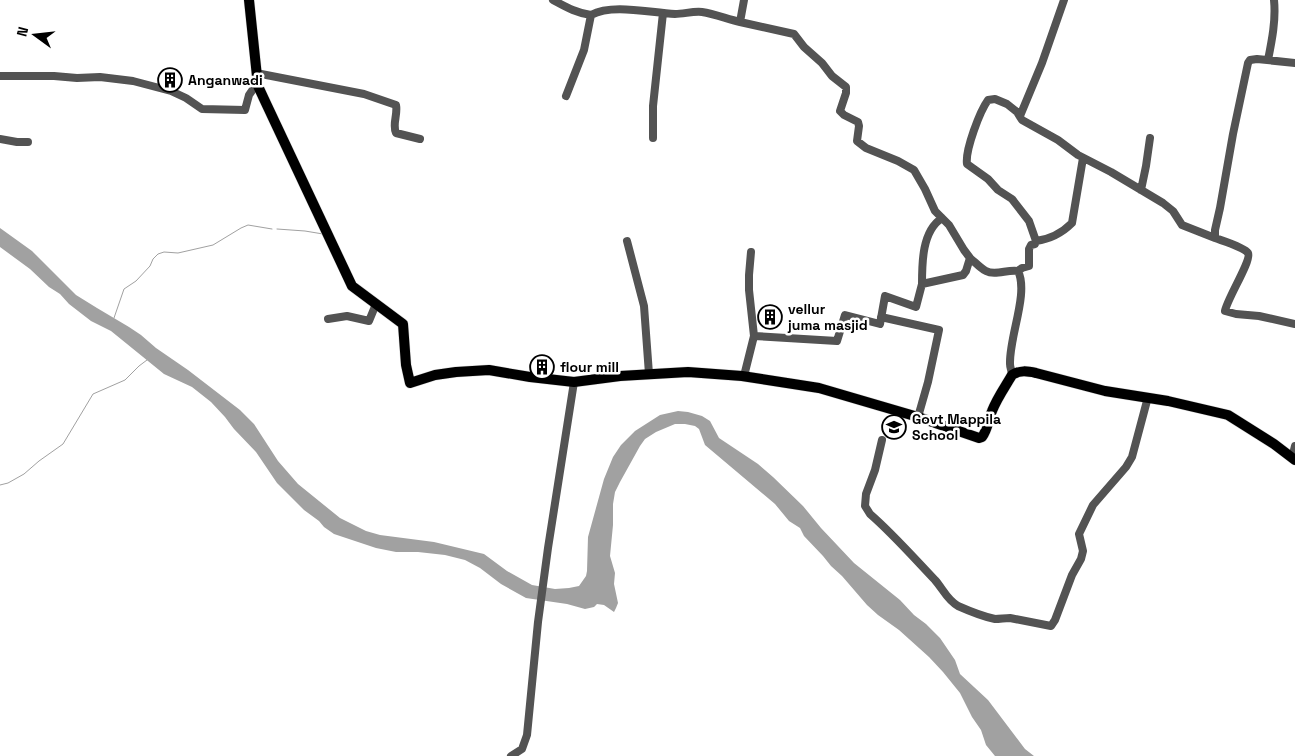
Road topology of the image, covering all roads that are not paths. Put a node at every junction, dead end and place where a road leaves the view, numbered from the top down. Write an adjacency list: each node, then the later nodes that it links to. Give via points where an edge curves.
1 (250, 0): 12 (main road)
2 (553, 0): 7 (street, via 579,13)
3 (744, 0): 8 (street)
4 (1064, 0): 14 (street)
5 (1274, 0): 9 (street, via 1274,28)
6 (663, 13): 7 (street, via 611,9); 8 (street, via 701,12); 15 (street, via 653,106)
7 (591, 15): 13 (street, via 584,50)
8 (740, 22): 22 (street, via 794,34 832,76 846,86 840,111 858,122 857,141 914,170 935,211)
9 (1268, 60): 10 (street); 23 (street, via 1256,59 1248,63)
10 (1295, 63)
11 (0, 76): 12 (street, via 100,76 171,91 202,109 245,110)
12 (257, 78): 18 (street, via 364,94 396,106 396,133); 30 (main road, via 352,286)
13 (566, 96)
14 (1020, 116): 20 (street); 25 (street, via 1007,104 988,100 983,106 966,159 967,164 1012,199 1028,221)
15 (654, 138)
16 (1150, 138): 21 (street)
17 (0, 139): 19 (street)
18 (420, 139)
19 (28, 142)
20 (1083, 158): 21 (street); 25 (street, via 1072,223 1048,240)
21 (1141, 190): 23 (street, via 1173,211 1182,225)
22 (942, 218): 27 (street); 29 (street, via 936,221 927,238)
23 (1216, 238): 33 (street, via 1242,248 1249,256 1225,311)
24 (627, 241): 35 (street, via 644,306)
25 (1036, 241): 28 (street, via 1029,249 1029,266)
26 (751, 252): 34 (street, via 749,290)
27 (970, 258): 28 (street, via 991,273); 29 (street, via 963,275)
28 (1018, 271): 36 (street, via 1022,287 1012,342)
29 (922, 284): 32 (street, via 916,306 886,296)
30 (376, 304): 31 (street, via 369,321 348,316); 38 (main road, via 403,324 410,383 435,375 489,370)
31 (328, 319)
32 (881, 320): 34 (street, via 845,315 838,341); 40 (street, via 939,330)
33 (1295, 324)
34 (754, 336): 37 (street)
35 (650, 374): 37 (main road, via 688,372); 38 (main road)
36 (1012, 375): 39 (main road, via 1024,371 1036,373); 40 (main road, via 982,437)
37 (744, 376): 40 (main road, via 819,388)
38 (574, 382): 44 (street, via 548,548 526,735 522,749)
39 (1148, 398): 41 (street, via 1132,457 1092,505 1079,534 1083,551 1051,626 1010,618 991,618 957,606 870,514 865,506 866,494); 43 (main road, via 1228,415)
40 (918, 417)
41 (882, 440)
42 (1295, 446): 43 (street)
43 (1294, 459)
44 (511, 756)

